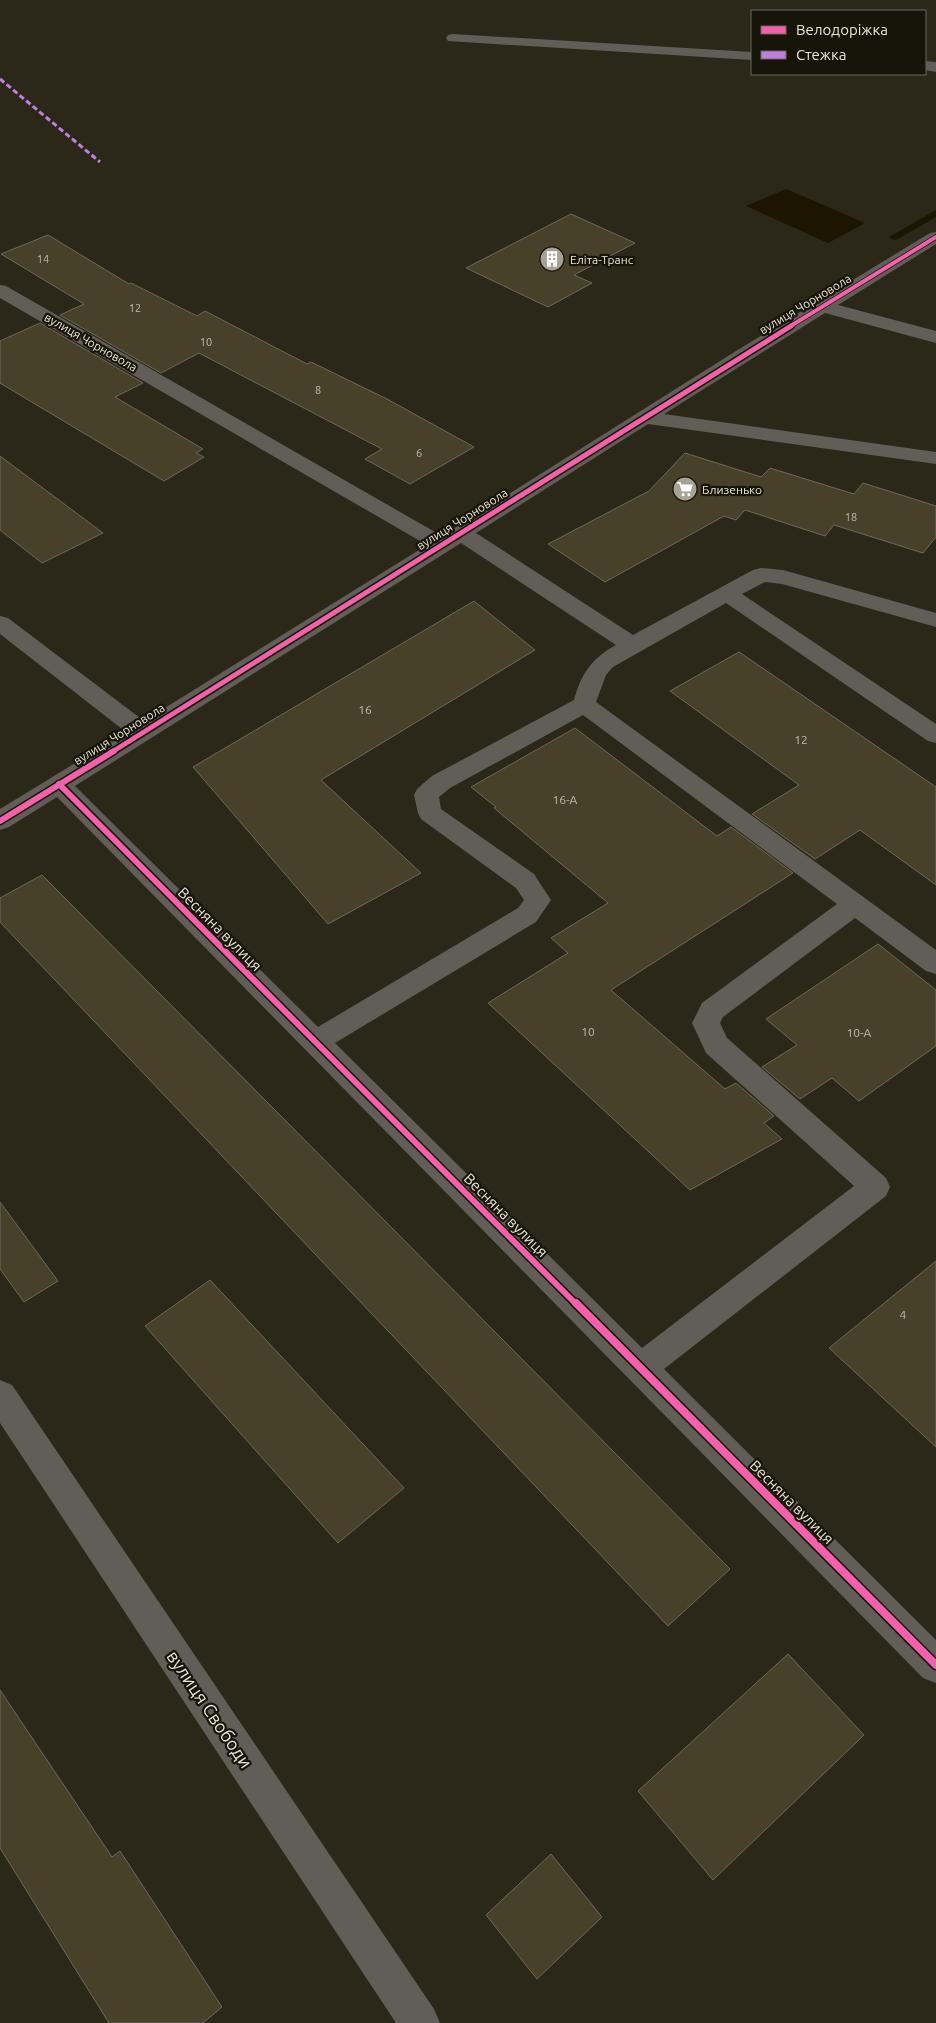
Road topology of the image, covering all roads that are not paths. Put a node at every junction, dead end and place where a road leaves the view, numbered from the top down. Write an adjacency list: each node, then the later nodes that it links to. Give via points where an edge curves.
1 (453, 38): 2 (street)
2 (751, 56)
3 (936, 237): 5 (street, вулиця Чорновола)
4 (0, 290): 10 (street, вулиця Чорновола)
5 (822, 306): 6 (street); 7 (street, вулиця Чорновола)
6 (936, 337)
7 (644, 417): 8 (street); 9 (street, вулиця Чорновола)
8 (936, 458)
9 (461, 533): 10 (street, вулиця Чорновола); 14 (street)
10 (442, 545): 16 (street, вулиця Чорновола)
11 (726, 594): 12 (street, via 762,575 783,577); 14 (street); 17 (street)
12 (936, 620)
13 (0, 623): 16 (street, вулиця Чорновола)
14 (632, 644): 15 (street, via 599,667 592,677)
15 (584, 704): 20 (street); 22 (street, via 441,782 426,795 430,813 525,881 538,900 527,915)
16 (142, 732): 18 (street, вулиця Чорновола)
17 (936, 735)
18 (59, 784): 19 (street, вулиця Чорновола); 22 (street, Весняна вулиця)
19 (0, 821)
20 (855, 904): 21 (street); 23 (street, via 712,1010 706,1022 716,1044 875,1187)
21 (936, 964)
22 (315, 1042): 23 (street, Весняна вулиця)
23 (641, 1368): 25 (street, Весняна вулиця)
24 (0, 1395): 26 (street, вулиця Свободи)
25 (936, 1665)
26 (420, 2023)

